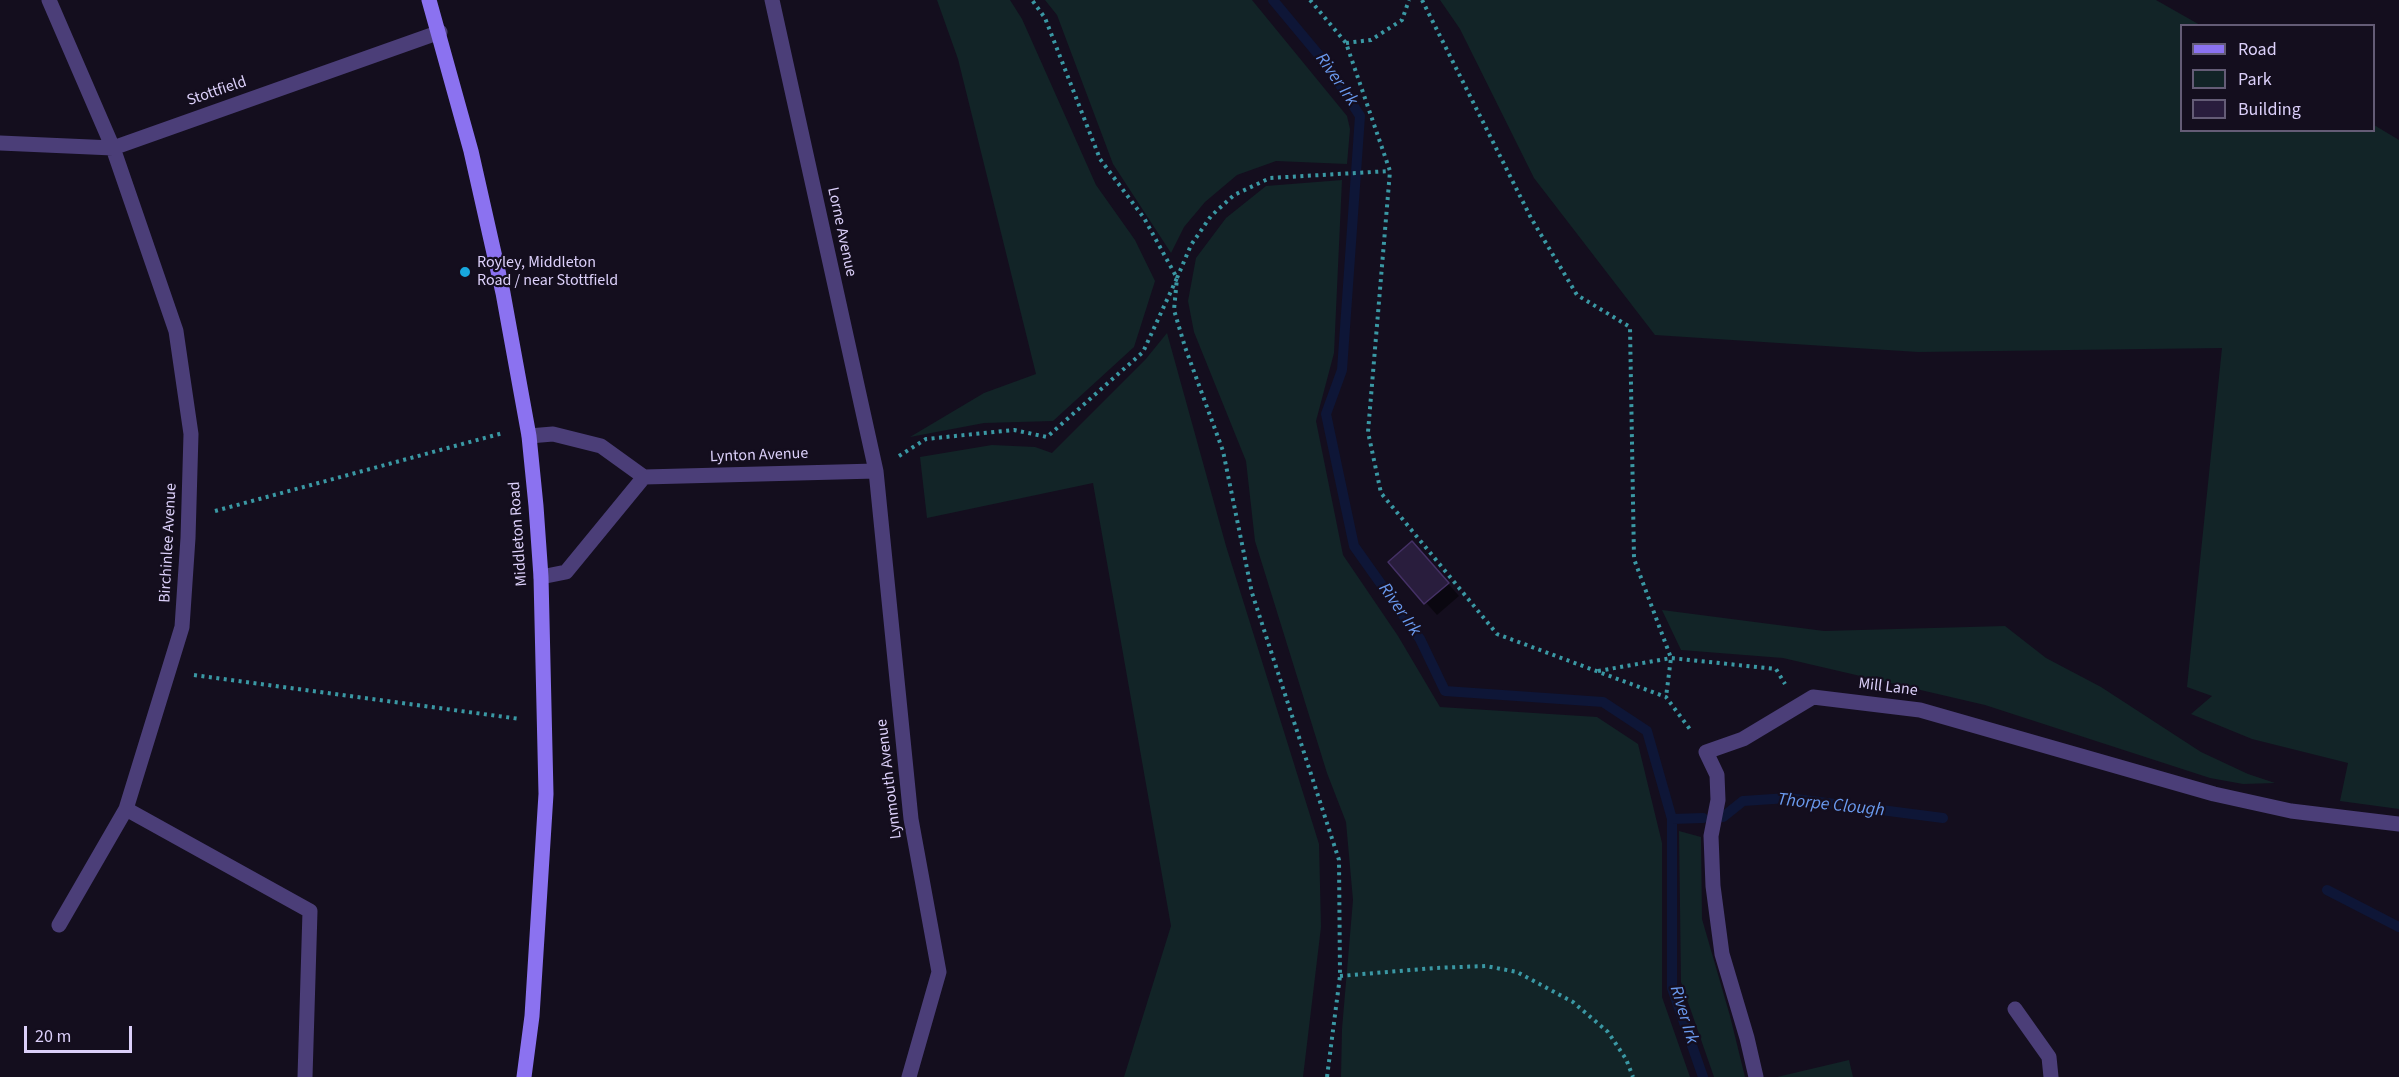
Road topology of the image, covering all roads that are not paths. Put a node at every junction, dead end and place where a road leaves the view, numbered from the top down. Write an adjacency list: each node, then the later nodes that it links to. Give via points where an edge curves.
1 (49, 0): 6 (street, Birchinlee Avenue)
2 (429, 0): 4 (main road, Middleton Road)
3 (772, 0): 8 (street, Lorne Avenue)
4 (440, 32): 6 (street, Stottfield); 7 (main road, Middleton Road, via 498,272)
5 (0, 143): 6 (street, Stottfield)
6 (113, 148): 11 (street, Birchinlee Avenue, via 177,331 191,434 182,627)
7 (528, 431): 9 (street, via 601,446); 10 (main road, Middleton Road)
8 (876, 471): 9 (street, Lynton Avenue); 17 (street, Lynmouth Avenue, via 911,819 939,972)
9 (644, 477): 10 (street, via 566,572)
10 (541, 577): 16 (main road, Middleton Road, via 546,794 532,1016)
11 (126, 809): 13 (street, Birchinlee Avenue); 15 (street, via 310,912)
12 (2399, 824): 18 (street, Mill Lane, via 2291,811 2214,794 1920,710 1812,697 1743,739 1706,752 1717,775 1718,800 1711,836 1722,954)
13 (59, 925)
14 (2015, 1009): 19 (street, via 2049,1057)
15 (305, 1077)
16 (524, 1077)
17 (909, 1077)
18 (1756, 1077)
19 (2051, 1077)

